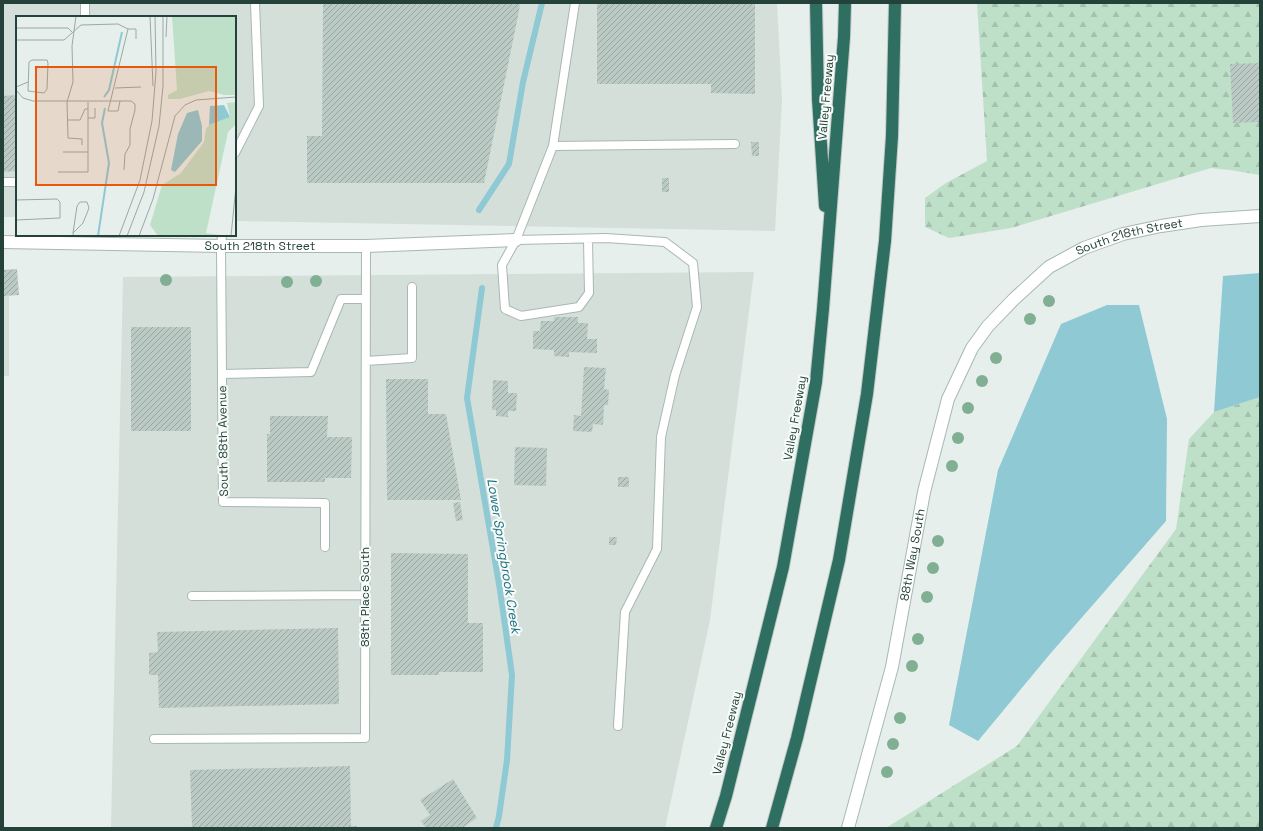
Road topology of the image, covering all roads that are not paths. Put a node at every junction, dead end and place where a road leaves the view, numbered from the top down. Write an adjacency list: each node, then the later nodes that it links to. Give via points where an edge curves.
1 (86, 3): 7 (lane)
2 (255, 3): 10 (lane, via 259,106)
3 (576, 3): 9 (lane)
4 (816, 3): 19 (highway, via 818,99)
5 (845, 3): 19 (highway, Valley Freeway)
6 (895, 3): 31 (highway, via 892,136 885,241 867,394 839,560 797,738)
7 (85, 16)
8 (735, 144): 9 (lane)
9 (554, 146): 16 (lane)
10 (236, 151)
11 (3, 182): 12 (lane)
12 (16, 182)
13 (1260, 216): 22 (street, South 218th Street, via 1201,220 1123,234 1084,248 1049,268)
14 (588, 239): 16 (lane); 16 (lane, via 589,292 579,307 521,316 505,309 504,303 502,265); 28 (lane, via 666,242 692,263 697,307 675,375 661,437 657,549 624,612)
15 (221, 240): 17 (street, South 218th Street); 18 (street, South 218th Street); 24 (lane, South 88th Avenue)
16 (516, 240): 18 (street, South 218th Street)
17 (3, 242)
18 (366, 246): 21 (lane, 88th Place South)
19 (828, 246): 30 (highway, Valley Freeway, via 816,382 783,567)
20 (412, 287): 23 (lane, via 412,358)
21 (366, 299): 23 (lane, 88th Place South); 24 (lane, via 341,299 311,372)
22 (1014, 299): 32 (street, 88th Way South, via 988,326 972,348 948,399 924,492 892,667)
23 (366, 361): 26 (lane, 88th Place South)
24 (222, 374): 25 (lane, South 88th Avenue, via 223,502 325,504)
25 (325, 547)
26 (365, 595): 27 (lane); 29 (lane, 88th Place South, via 365,738)
27 (192, 596)
28 (618, 726)
29 (154, 739)
30 (716, 828)
31 (772, 828)
32 (848, 828)

